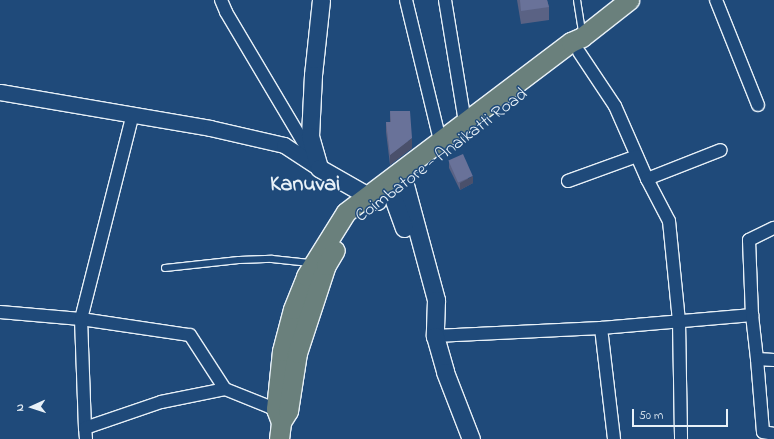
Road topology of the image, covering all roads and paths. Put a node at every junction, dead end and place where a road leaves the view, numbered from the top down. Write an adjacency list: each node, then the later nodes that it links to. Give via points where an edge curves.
1 (221, 0): 16 (street)
2 (321, 0): 16 (main road, via 310,136)
3 (406, 0): 13 (street)
4 (445, 0): 12 (street)
5 (577, 0): 8 (lane)
6 (716, 0): 10 (street)
7 (626, 1): 8 (main road, Coimbatore - Anaikatti Road)
8 (581, 44): 12 (main road, via 571,42); 15 (street, via 615,106); 19 (main road, Coimbatore - Anaikatti Road)
9 (0, 92): 11 (street)
10 (758, 105)
11 (132, 114): 16 (street, via 284,145); 25 (street)
12 (465, 122): 13 (main road)
13 (440, 141): 19 (main road)
14 (721, 150): 17 (street)
15 (637, 156): 17 (street); 18 (street)
16 (318, 168): 19 (main road)
17 (647, 179): 26 (street, via 669,221)
18 (568, 181)
19 (388, 187): 21 (main road, via 346,212); 28 (main road, via 436,300); 29 (main road, Coimbatore - Anaikatti Road, via 350,227 326,265)
20 (774, 228): 24 (street, via 750,240)
21 (314, 263): 22 (lane, via 272,259 239,260); 29 (main road, via 293,309)
22 (165, 268)
23 (0, 312): 25 (street)
24 (752, 315): 26 (street); 30 (street)
25 (81, 319): 32 (street, via 190,335); 34 (street)
26 (679, 321): 27 (street); 38 (street)
27 (601, 328): 28 (street); 37 (street)
28 (435, 336): 36 (main road, via 445,372)
29 (289, 352): 33 (main road, Coimbatore - Anaikatti Road)
30 (757, 359): 31 (street); 35 (street, via 763,432)
31 (774, 360)
32 (225, 389): 33 (street); 34 (street, via 161,402)
33 (281, 420)
34 (86, 433)
35 (774, 434)
36 (471, 439)
37 (614, 439)
38 (681, 439)

